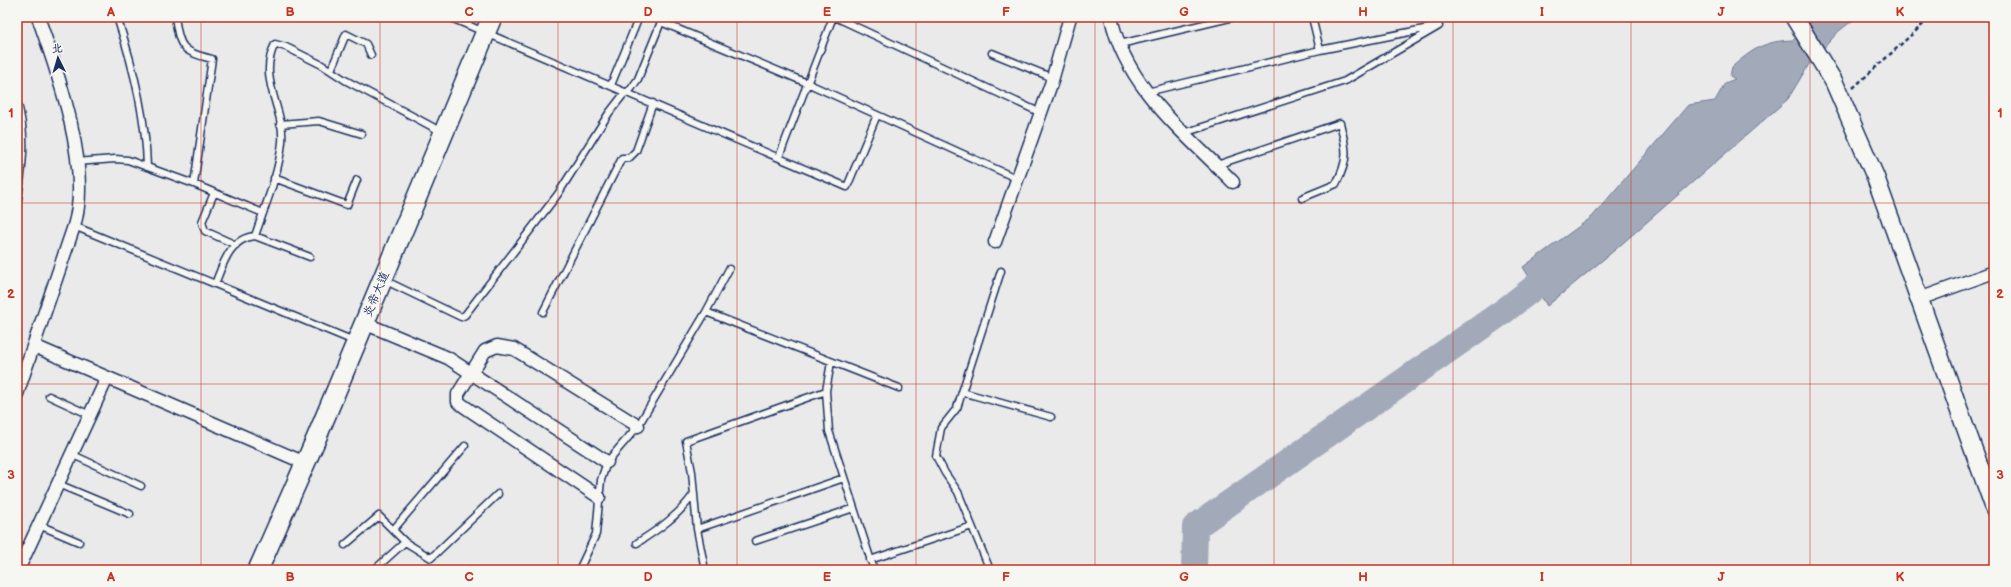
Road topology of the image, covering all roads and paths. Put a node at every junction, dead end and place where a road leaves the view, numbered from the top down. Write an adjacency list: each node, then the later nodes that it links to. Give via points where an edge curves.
1 (38, 17): 35 (street, via 68,110)
2 (116, 17): 37 (lane, via 131,61 146,142)
3 (175, 17): 42 (lane, via 178,38 183,48 191,54 212,59)
4 (448, 17): 14 (lane)
5 (639, 17): 22 (lane)
6 (834, 17): 21 (lane); 28 (lane)
7 (1070, 17): 20 (street)
8 (1111, 17): 15 (street)
9 (1234, 17): 15 (lane)
10 (1312, 17): 16 (lane)
11 (1794, 17): 25 (main road, via 1834,82)
12 (1931, 17): 25 (path)
13 (662, 19): 21 (lane); 23 (lane, via 638,79)
14 (489, 25): 22 (lane); 31 (main road, 炎帝大道)
15 (1120, 44): 24 (street)
16 (1320, 50): 24 (lane); 32 (lane, via 1438,26 1345,81)
17 (992, 53): 20 (lane)
18 (371, 55): 19 (lane, via 366,44 346,34)
19 (331, 70): 30 (lane, via 275,44 271,51 270,88); 31 (lane)
20 (1053, 78): 28 (street)
21 (807, 84): 29 (lane); 34 (lane)
22 (612, 85): 23 (lane)
23 (627, 92): 27 (lane); 56 (lane, via 609,113 558,194 465,315 461,317)
24 (1146, 92): 32 (street)
25 (1841, 99): 58 (main road, via 1875,176)
26 (17, 101): 43 (lane, via 25,138)
27 (653, 103): 34 (lane); 59 (lane, via 636,150 629,158 622,158)
28 (1041, 113): 39 (street)
29 (877, 115): 34 (lane, via 847,187); 39 (lane)
30 (280, 124): 33 (lane, via 319,120); 38 (lane, via 282,141)
31 (444, 133): 56 (main road, 炎帝大道)
32 (1184, 133): 36 (street)
33 (362, 134)
34 (779, 157)
35 (76, 162): 37 (lane, via 115,159 128,160); 48 (street, via 79,194 78,215)
36 (1217, 165): 41 (street); 45 (lane, via 1340,123 1347,148 1344,168 1336,184)
37 (147, 167): 42 (lane)
38 (274, 178): 40 (lane, via 347,205); 47 (lane)
39 (1018, 179): 50 (street)
40 (358, 180)
41 (1233, 182)
42 (194, 184): 44 (lane)
43 (18, 186): 46 (lane)
44 (214, 193): 47 (lane); 51 (lane, via 202,222 205,231)
45 (1302, 198)
46 (17, 206)
47 (263, 213): 49 (lane)
48 (74, 226): 57 (lane); 63 (street)
49 (255, 236): 51 (lane, via 247,237); 52 (lane)
50 (995, 242)
51 (236, 245): 57 (lane, via 229,251)
52 (310, 257)
53 (729, 269): 60 (lane)
54 (1001, 271): 69 (lane)
55 (1994, 272): 58 (street)
56 (382, 279): 61 (main road, 炎帝大道)
57 (215, 284): 62 (lane)
58 (1920, 299): 85 (main road)
59 (543, 312)
60 (706, 312): 64 (lane); 74 (lane)
61 (364, 323): 62 (main road, 炎帝大道); 65 (street, via 448,358)
62 (356, 342): 78 (main road, 炎帝大道)
63 (34, 346): 66 (street); 70 (street)
64 (831, 362): 67 (lane); 68 (lane)
65 (471, 373): 74 (street, via 485,351 498,346 514,349); 77 (street); 84 (street, via 458,394 458,402)
66 (107, 378): 72 (street); 78 (street)
67 (899, 388)
68 (826, 391): 79 (lane, via 829,431); 83 (lane, via 686,440)
69 (962, 392): 73 (lane); 89 (lane, via 957,408 941,428 936,456 958,492)
70 (17, 394)
71 (49, 396): 72 (lane)
72 (90, 415): 76 (street)
73 (1051, 417)
74 (638, 426): 77 (lane)
75 (466, 446): 91 (lane)
76 (71, 454): 80 (street); 81 (lane)
77 (607, 462): 84 (lane)
78 (305, 463): 99 (main road, 炎帝大道)
79 (844, 478): 86 (lane); 90 (lane)
80 (58, 484): 87 (lane); 88 (street)
81 (140, 486)
82 (498, 494): 94 (lane, via 431,558)
83 (693, 495): 90 (lane); 95 (lane, via 681,511 662,528)
84 (599, 497): 101 (lane, via 596,534)
85 (1994, 507)
86 (854, 508): 92 (lane); 97 (lane)
87 (130, 514)
88 (39, 525): 93 (lane); 98 (street)
89 (972, 526): 97 (lane); 104 (lane)
90 (697, 529): 102 (lane)
91 (393, 530): 94 (lane); 96 (lane, via 379,516)
92 (756, 541)
93 (78, 542)
94 (405, 542): 100 (lane)
95 (637, 543)
96 (346, 545)
97 (870, 560): 103 (lane)
98 (18, 570)
99 (258, 570)
100 (374, 570)
101 (579, 570)
102 (705, 570)
103 (874, 570)
104 (990, 570)

